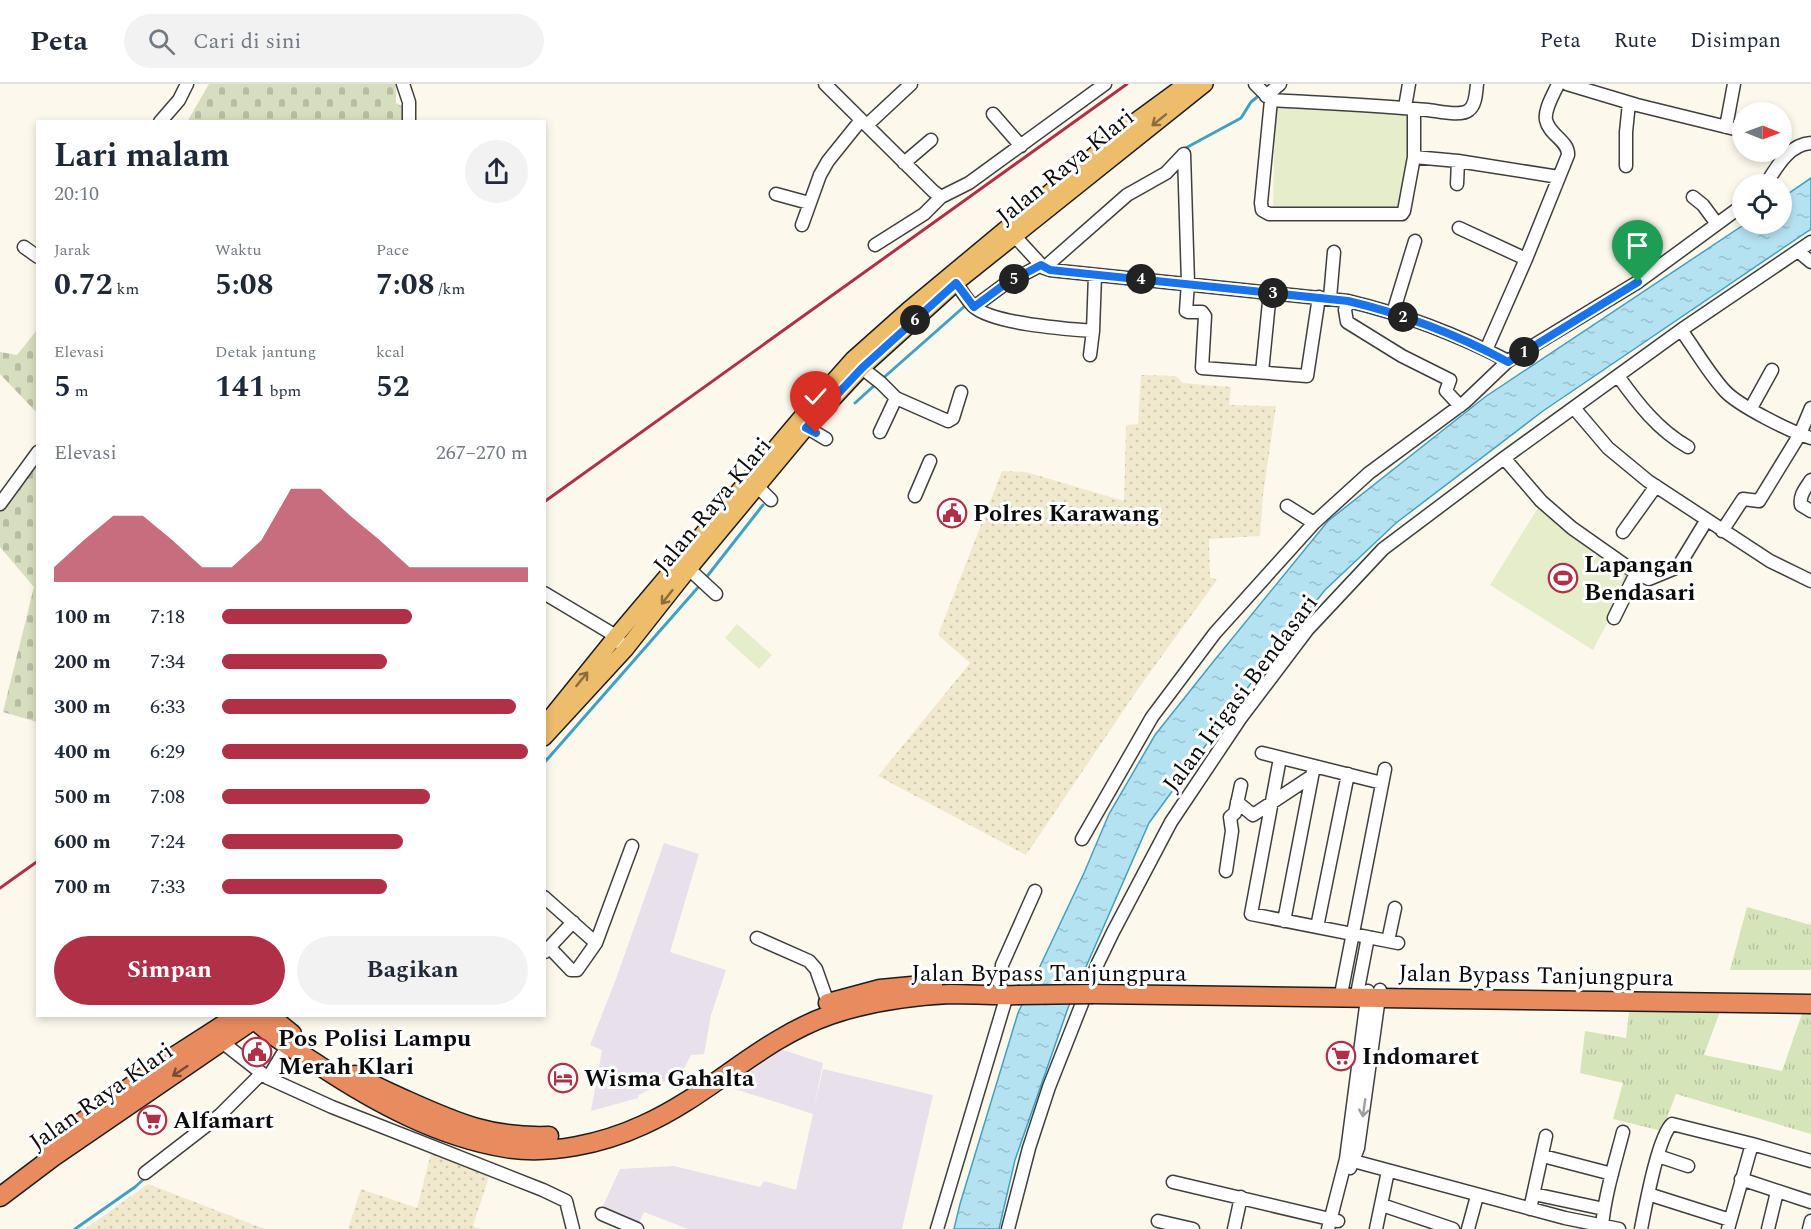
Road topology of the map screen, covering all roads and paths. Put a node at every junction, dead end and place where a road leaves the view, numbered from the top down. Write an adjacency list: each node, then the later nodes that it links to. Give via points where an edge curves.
1 (188, 84): 18 (street)
2 (403, 84): 19 (street)
3 (825, 84): 20 (street)
4 (911, 84): 20 (street)
5 (1105, 84): 25 (street)
6 (1186, 84): 41 (main road, Jalan Raya Klari, via 1134,122)
7 (1205, 84): 41 (main road, Jalan Raya Klari, one-way to 41)
8 (1280, 84): 14 (street)
9 (1409, 84): 16 (street)
10 (1477, 84): 16 (street, via 1472,106 1466,112)
11 (1558, 84): 31 (street, via 1546,119 1551,132 1569,151)
12 (1567, 84): 15 (street)
13 (1734, 84): 21 (street)
14 (1263, 93): 16 (street); 27 (street, via 1261,203 1265,213 1399,215 1404,211)
15 (1629, 103): 21 (street); 30 (street)
16 (1410, 108): 27 (street)
17 (993, 114): 25 (street)
18 (162, 120)
19 (409, 120)
20 (864, 123): 29 (street); 36 (street, via 828,160)
21 (1726, 127): 22 (street)
22 (1732, 128)
23 (931, 140): 29 (street)
24 (1811, 143): 26 (street)
25 (1021, 146): 34 (street, via 969,183)
26 (1792, 148)
27 (1414, 157): 28 (street)
28 (1458, 161): 31 (street); 32 (street)
29 (904, 163): 34 (street)
30 (1626, 166)
31 (1559, 177): 49 (street)
32 (1457, 184)
33 (776, 194): 36 (street)
34 (941, 197): 44 (street, via 924,214)
35 (1693, 197): 38 (street)
36 (809, 203): 39 (street)
37 (1732, 213): 38 (street)
38 (1717, 224): 64 (street, via 1638,282)
39 (802, 225)
40 (1459, 228): 49 (street)
41 (1012, 232): 50 (street); 53 (main road, Jalan Raya Klari); 75 (main road, Jalan Raya Klari, via 908,310 853,359)
42 (1415, 241): 59 (street)
43 (1811, 243): 47 (street, Jalan Irigasi Bendasari)
44 (875, 245)
45 (24, 247): 48 (street)
46 (1334, 252): 56 (street)
47 (1799, 252): 51 (street); 60 (street, Jalan Irigasi Bendasari)
48 (36, 256)
49 (1526, 259): 62 (street)
50 (1039, 262): 52 (street); 54 (street, via 1127,195 1166,173 1184,154); 58 (street)
51 (1811, 262)
52 (1095, 275): 54 (street); 61 (street)
53 (956, 283): 58 (street); 65 (main road, Jalan Raya Klari)
54 (1188, 283): 55 (street); 67 (street, via 1187,312 1202,312 1205,316 1203,368)
55 (1270, 292): 56 (street); 67 (street)
56 (1325, 298): 57 (street); 67 (street, via 1307,376)
57 (1348, 301): 59 (street); 71 (street, via 1347,322 1450,380 1446,391)
58 (971, 303): 61 (street, via 1020,323)
59 (1393, 312): 62 (street)
60 (1681, 330): 68 (street, Jalan Irigasi Bendasari); 73 (street, via 1725,391)
61 (1093, 331): 63 (street)
62 (1486, 350): 64 (street)
63 (1090, 355)
64 (1508, 362): 71 (street)
65 (862, 368): 70 (street); 75 (main road, Jalan Raya Klari)
66 (1772, 370): 73 (street)
67 (1262, 372)
68 (1618, 376): 72 (street, Jalan Irigasi Bendasari); 78 (street, via 1661,428)
69 (961, 392): 70 (street, via 953,418 948,421)
70 (896, 398): 76 (street)
71 (1460, 406): 90 (street, via 1369,473)
72 (1574, 408): 80 (street, Jalan Irigasi Bendasari); 83 (street, via 1608,448)
73 (1751, 408): 77 (street)
74 (1811, 408): 77 (street)
75 (814, 432): 84 (main road, Jalan Raya Klari)
76 (880, 432)
77 (1805, 436): 91 (street, via 1759,501 1743,499)
78 (1688, 447)
79 (36, 455): 86 (street)
80 (1504, 458): 94 (street, via 1541,501); 175 (street, Jalan Irigasi Bendasari, via 1383,549 1308,629 1171,822 1098,963 1037,1121)
81 (930, 461): 85 (street)
82 (1811, 480): 88 (street, via 1800,502)
83 (1656, 486): 89 (street); 92 (street)
84 (761, 490): 93 (main road, Jalan Raya Klari); 99 (main road, Jalan Raya Klari)
85 (915, 496)
86 (0, 504)
87 (1287, 506): 90 (street)
88 (1811, 511)
89 (1706, 521): 91 (street); 94 (street, via 1678,567 1649,579)
90 (1314, 524): 112 (street, via 1215,633 1152,717)
91 (1722, 531): 95 (street)
92 (1623, 532)
93 (694, 573): 96 (street); 100 (main road, Jalan Raya Klari, one-way to 100)
94 (1636, 573): 98 (street)
95 (1811, 581)
96 (713, 591)
97 (546, 594): 99 (street)
98 (1614, 618)
99 (616, 636): 100 (street); 101 (main road, Jalan Raya Klari, one-way to 99)
100 (625, 650): 102 (main road, Jalan Raya Klari)
101 (546, 722)
102 (546, 736)
103 (1262, 753): 104 (street)
104 (1280, 758): 106 (street); 111 (street)
105 (1385, 769): 108 (street)
106 (1313, 771): 107 (street); 111 (street); 118 (street)
107 (1348, 774): 108 (street); 120 (street)
108 (1382, 783): 121 (street)
109 (1240, 785): 110 (street)
110 (1237, 802): 111 (street, via 1253,815); 114 (street, via 1230,817 1232,831)
111 (1272, 803): 118 (street, via 1251,914)
112 (1082, 839)
113 (632, 846): 124 (street)
114 (1226, 871)
115 (1035, 891): 126 (street, via 1002,965)
116 (546, 899): 119 (street)
117 (1395, 908): 122 (street, via 1393,942)
118 (1284, 921): 120 (street)
119 (573, 922): 124 (street); 125 (street)
120 (1317, 927): 121 (street)
121 (1353, 934): 122 (street); 128 (street)
122 (1368, 937): 128 (street)
123 (757, 938): 130 (street, via 809,961 816,969)
124 (596, 943): 125 (street, via 576,970)
125 (547, 950)
126 (1011, 989): 127 (highway, Jalan Bypass Tanjungpura, bridge); 130 (highway, Jalan Bypass Tanjungpura, via 953,982 907,985); 138 (highway, Jalan Bypass Tanjungpura, via 903,998 828,1016 790,1033 678,1107 643,1125 612,1137 562,1148 507,1148 457,1136 372,1099); 174 (street)
127 (1094, 990): 128 (highway, Jalan Bypass Tanjungpura); 128 (highway, Jalan Bypass Tanjungpura)
128 (1366, 992): 129 (highway, Jalan Bypass Tanjungpura); 131 (highway, Jalan Bypass Tanjungpura); 146 (street, via 1358,1148)
129 (1811, 996)
130 (828, 1004): 138 (highway, Jalan Bypass Tanjungpura, via 789,1021 644,1113 596,1130 562,1136 472,1129)
131 (1811, 1004)
132 (213, 1017): 139 (highway)
133 (252, 1017): 139 (highway, Jalan Raya Klari)
134 (253, 1017): 137 (highway, Jalan Raya Klari)
135 (256, 1017): 138 (highway, Jalan Bypass Tanjungpura)
136 (294, 1017): 138 (highway)
137 (225, 1040): 138 (highway, via 249,1034); 140 (street); 159 (highway, Jalan Raya Klari, one-way to 159)
138 (296, 1044): 140 (street)
139 (159, 1066): 154 (highway, Jalan Raya Klari)
140 (265, 1076): 150 (street); 172 (street, via 566,1201)
141 (1623, 1132): 151 (street)
142 (1546, 1136): 144 (street)
143 (1752, 1144): 145 (street, via 1672,1124); 147 (street); 152 (street)
144 (1543, 1156): 151 (street); 156 (street)
145 (1658, 1156): 148 (street); 157 (street)
146 (1349, 1160): 149 (street); 169 (street)
147 (1811, 1161)
148 (1688, 1166)
149 (1388, 1171): 158 (street); 162 (street)
150 (145, 1173)
151 (1612, 1174): 164 (street)
152 (1741, 1179): 155 (street); 170 (street)
153 (1173, 1182): 160 (street)
154 (0, 1184)
155 (1777, 1192): 161 (street); 183 (street)
156 (1534, 1194): 163 (street); 164 (street)
157 (1648, 1194): 170 (street); 182 (street)
158 (1477, 1196): 163 (street); 180 (street)
159 (0, 1197)
160 (1241, 1197): 169 (street); 177 (street)
161 (1811, 1202)
162 (1382, 1205): 178 (street); 179 (street)
163 (1530, 1209): 168 (street)
164 (1604, 1209): 171 (street)
165 (602, 1214): 173 (street)
166 (1158, 1221): 176 (street)
167 (1811, 1221): 184 (street)
168 (1563, 1223): 171 (street)
169 (1333, 1224)
170 (1729, 1224)
171 (1602, 1226): 181 (street)
172 (573, 1229)
173 (637, 1229)
174 (937, 1229)
175 (1008, 1229)
176 (1193, 1229)
177 (1234, 1229)
178 (1376, 1229)
179 (1453, 1229)
180 (1468, 1229)
181 (1619, 1229)
182 (1641, 1229)
183 (1768, 1229)
184 (1809, 1229)

